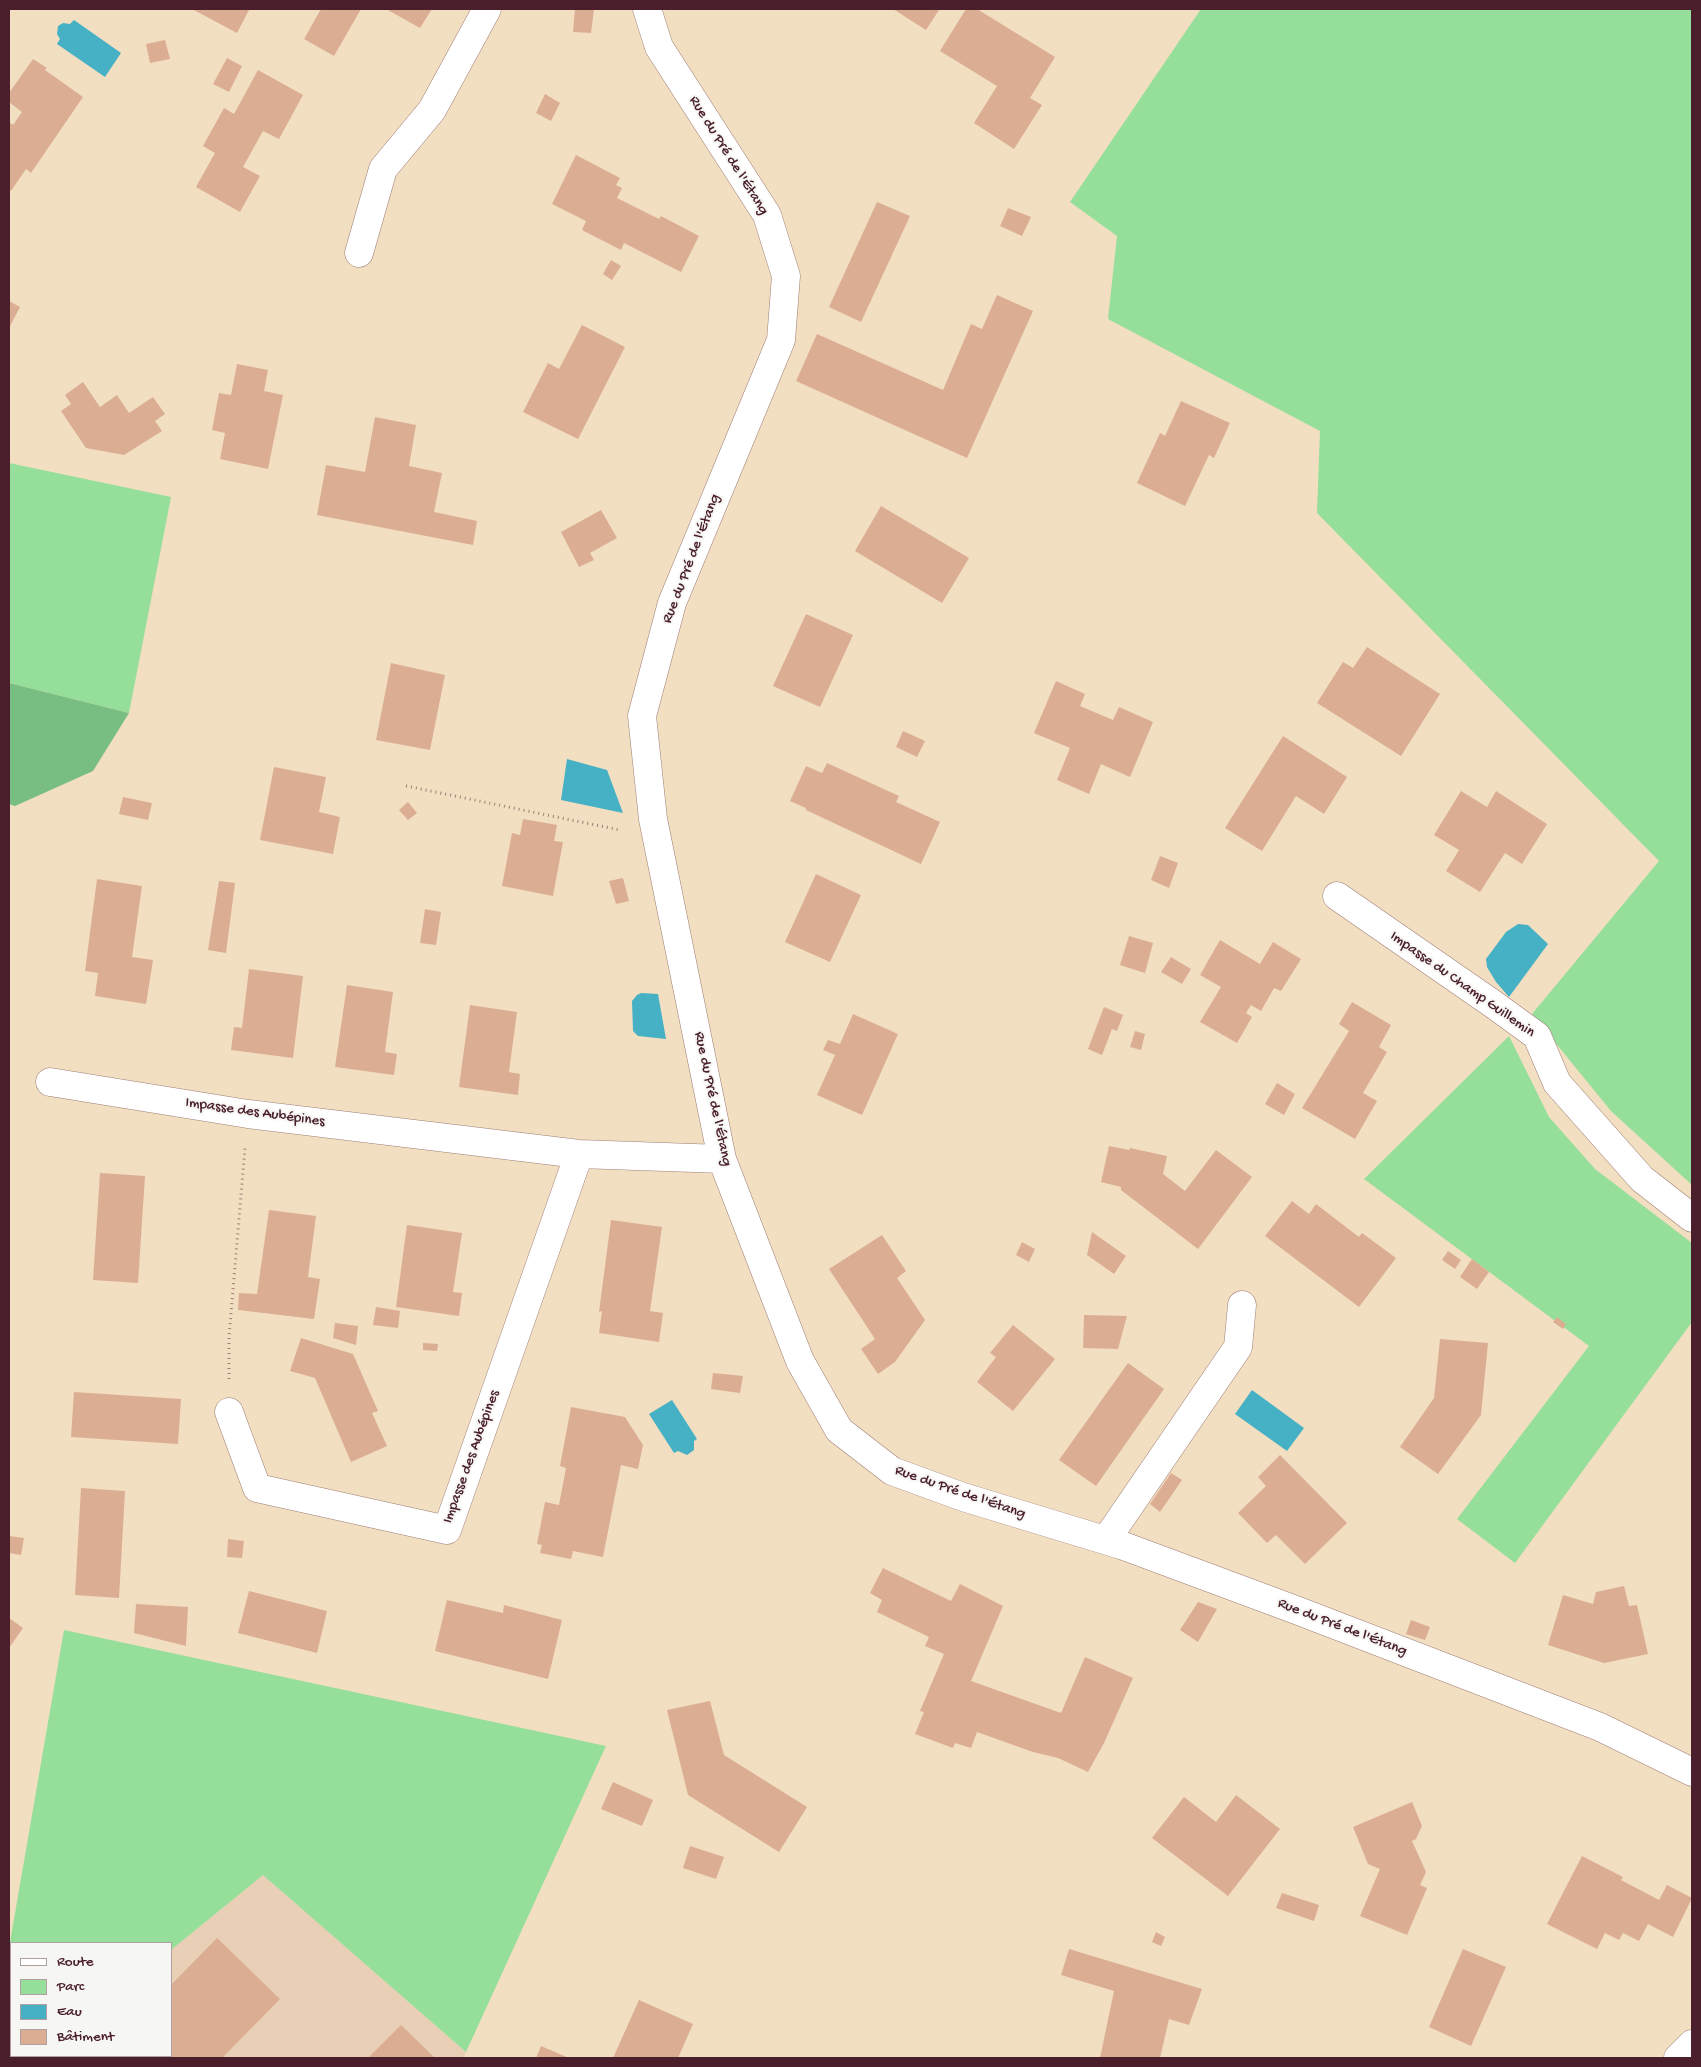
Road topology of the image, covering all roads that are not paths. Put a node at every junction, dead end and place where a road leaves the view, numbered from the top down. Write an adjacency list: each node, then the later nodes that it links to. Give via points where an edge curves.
1 (486, 9): 3 (street, via 432,110 383,169)
2 (647, 9): 7 (street, Rue du Pré de l'Étang, via 659,47 767,215 786,276 781,340 672,603 642,716 653,820)
3 (359, 253)
4 (1336, 896): 8 (street, Impasse du Champ Guillemin, via 1537,1036 1557,1083 1642,1179)
5 (50, 1082): 6 (street, Impasse des Aubépines, via 248,1114)
6 (579, 1154): 7 (street, Impasse des Aubépines); 10 (street, Impasse des Aubépines, via 447,1530 257,1488)
7 (722, 1159): 11 (street, Rue du Pré de l'Étang, via 800,1362 839,1430 892,1471 963,1497)
8 (1692, 1218)
9 (1242, 1305): 11 (street, via 1238,1347)
10 (229, 1412)
11 (1106, 1540): 12 (street, Rue du Pré de l'Étang, via 1600,1727)
12 (1692, 1772)
13 (1692, 2044): 14 (street)
14 (1678, 2058)

